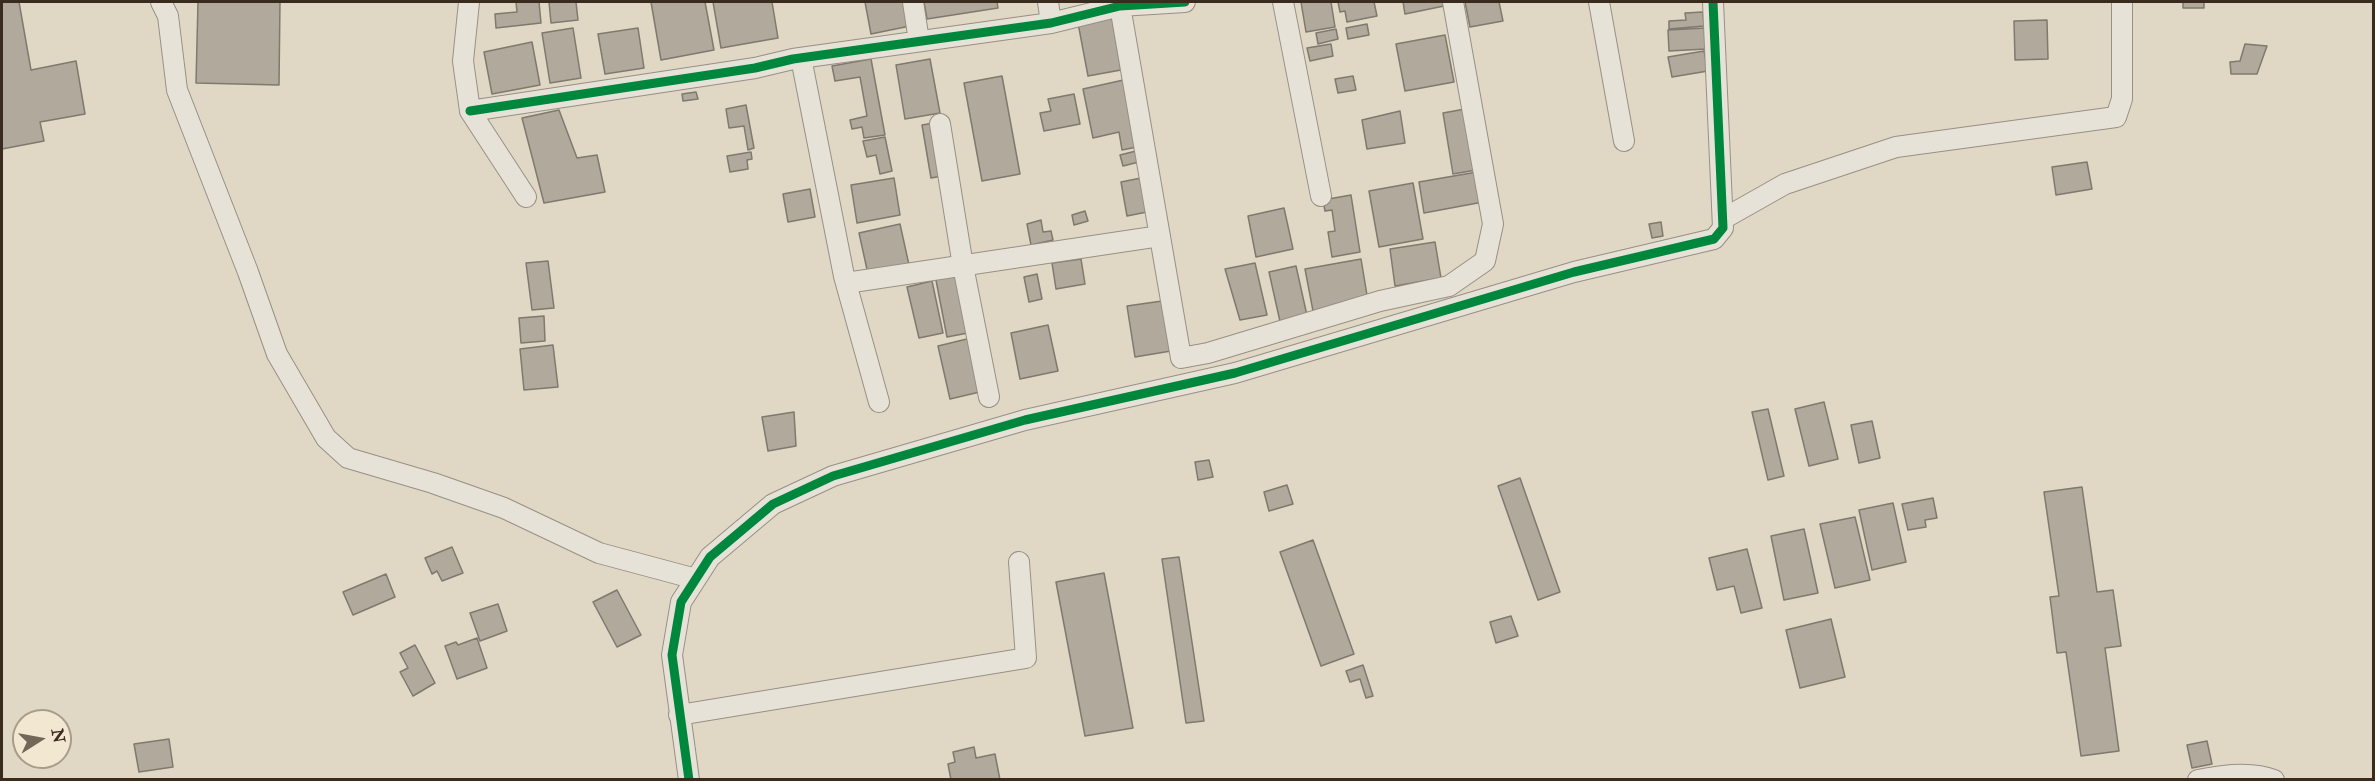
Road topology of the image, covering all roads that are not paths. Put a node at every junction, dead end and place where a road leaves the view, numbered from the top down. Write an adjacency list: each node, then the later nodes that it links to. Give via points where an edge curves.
1 (161, 2): 27 (street, via 168,16 177,90 276,354 326,438 348,458 504,508 600,553)
2 (469, 2): 15 (street, via 463,61)
3 (913, 2): 13 (street)
4 (1047, 2): 12 (street)
5 (1178, 2): 11 (street)
6 (1283, 2): 18 (street)
7 (1453, 2): 21 (street, via 1493,224 1485,261 1449,286 1380,301 1180,358)
8 (1599, 2): 17 (street)
9 (1713, 2): 20 (street)
10 (2122, 2): 20 (street, via 2122,99 2116,117 1896,147 1785,184)
11 (1120, 6): 12 (street); 21 (street)
12 (1051, 23): 13 (street)
13 (919, 41): 14 (street)
14 (801, 58): 15 (street); 23 (street)
15 (470, 111): 19 (street)
16 (940, 124): 22 (street)
17 (1624, 141)
18 (1321, 196)
19 (526, 197)
20 (1723, 219): 27 (street, via 1723,228 1714,239 1574,272 1235,373 1025,420 833,476 773,504 710,557)
21 (1160, 236): 22 (street)
22 (963, 266): 23 (street); 24 (street)
23 (846, 283): 25 (street)
24 (989, 397)
25 (879, 402)
26 (1019, 562): 28 (street, via 1026,658)
27 (696, 579): 28 (street, via 681,602 672,655)
28 (679, 715): 29 (street)
29 (685, 775)
30 (2198, 780): 31 (street, via 2218,775 2265,776)
31 (2274, 780)

